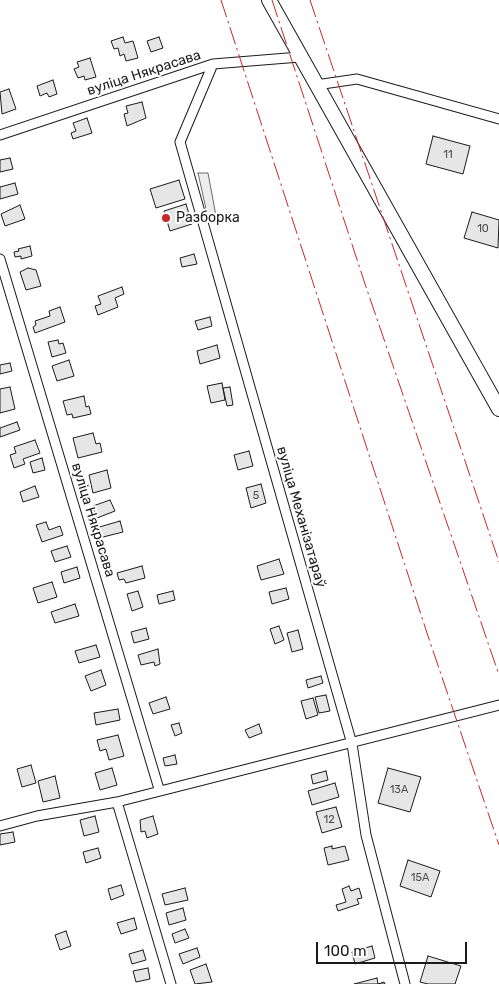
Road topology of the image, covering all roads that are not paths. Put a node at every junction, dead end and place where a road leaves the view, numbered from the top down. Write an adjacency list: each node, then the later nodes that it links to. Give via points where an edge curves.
1 (269, 0): 2 (main road)
2 (300, 57): 3 (street, вуліца Някрасава); 4 (main road)
3 (214, 64): 6 (street, вуліца Някрасава); 10 (street, вуліца Механізатараў, via 180,142)
4 (316, 85): 5 (street, via 357,79); 8 (main road)
5 (499, 118)
6 (0, 135)
7 (0, 259): 11 (street, вуліца Някрасава)
8 (499, 409)
9 (499, 705): 10 (street)
10 (352, 744): 11 (street); 15 (street, вуліца Механізатараў, via 366,835)
11 (159, 790): 12 (street)
12 (117, 802): 13 (street); 14 (street)
13 (0, 826)
14 (170, 984)
15 (405, 984)

